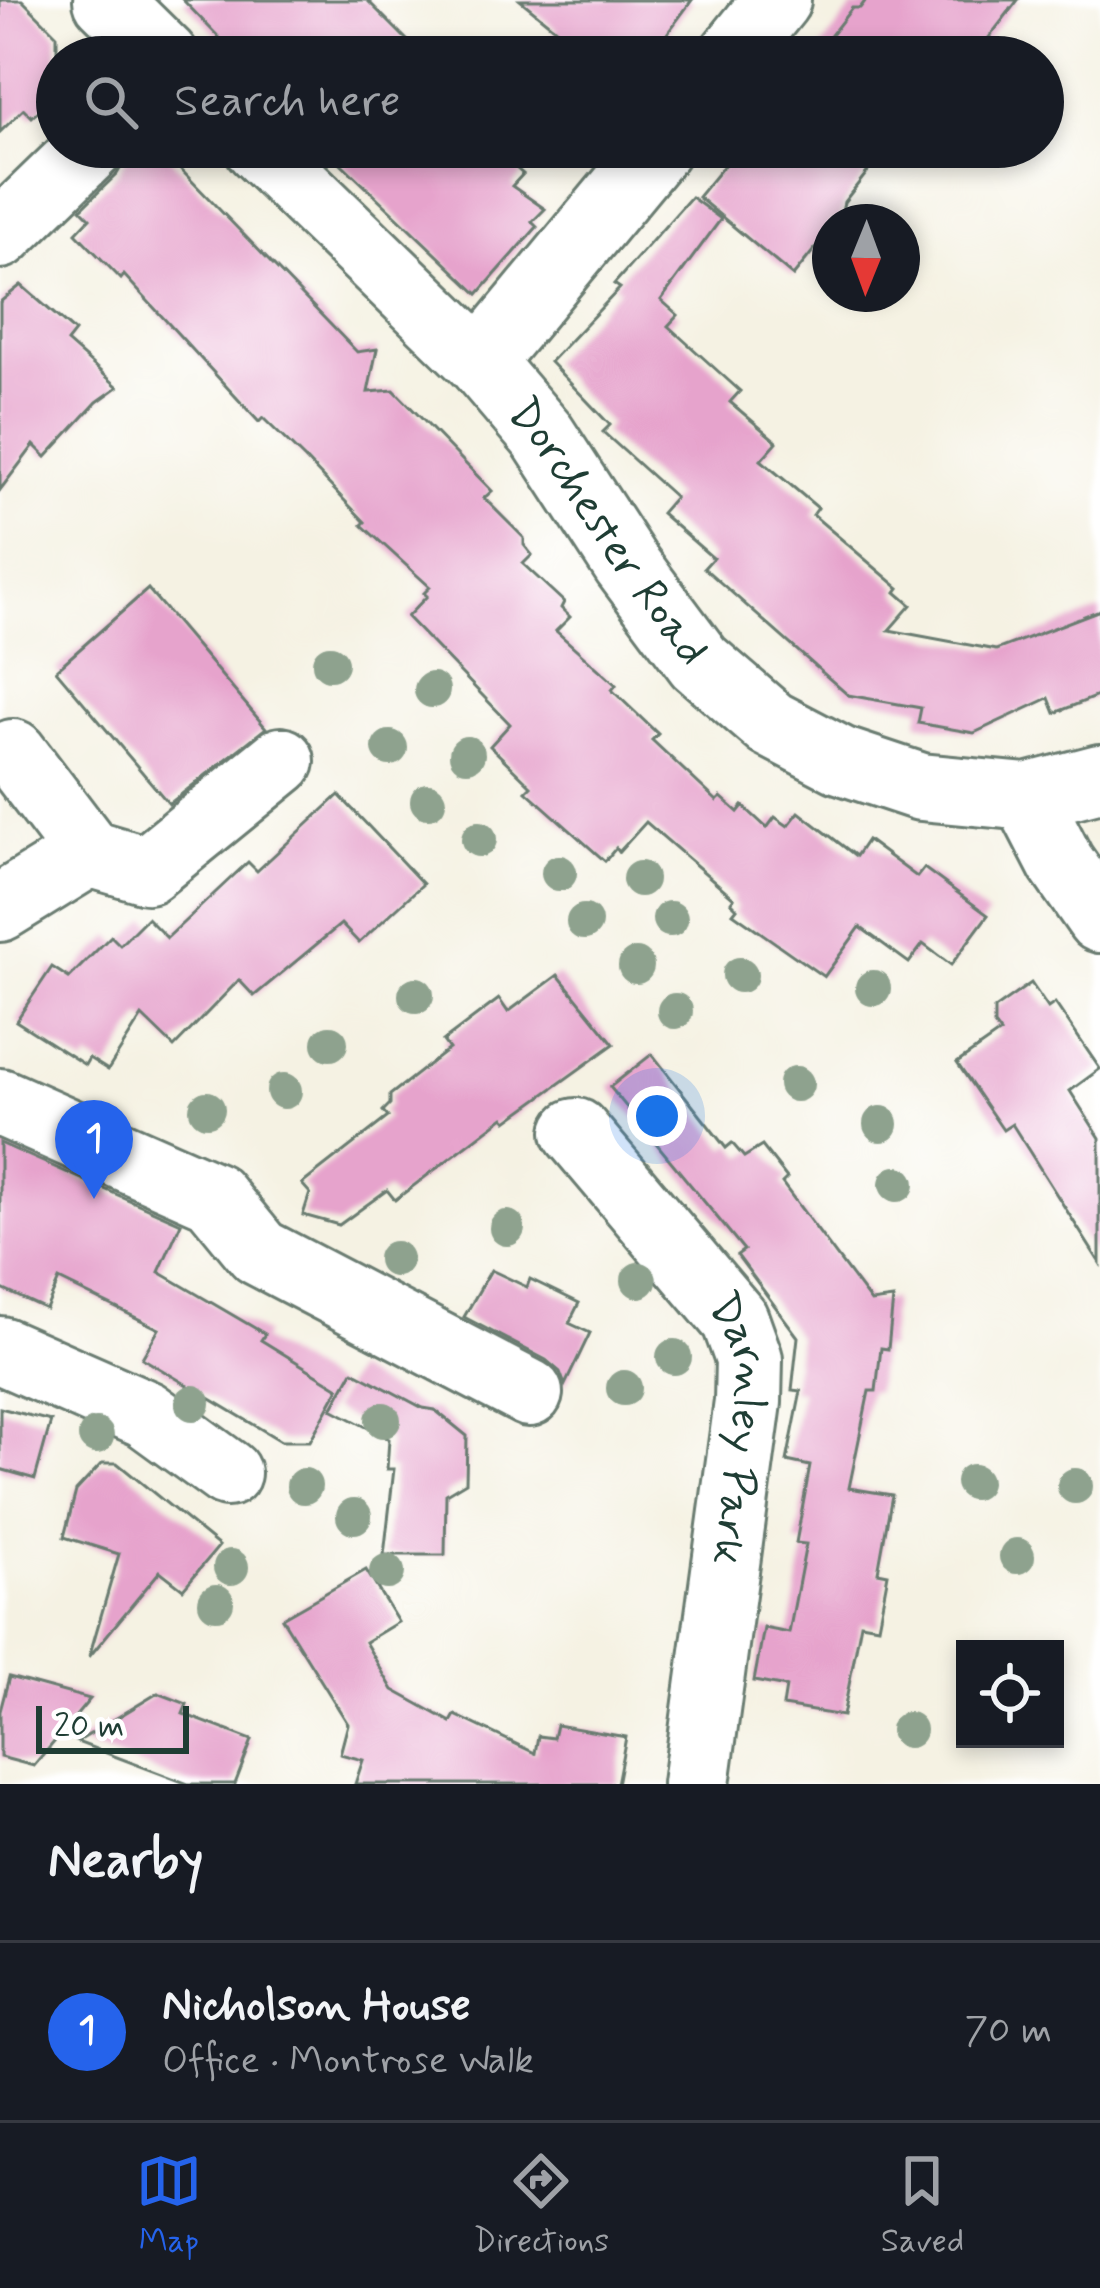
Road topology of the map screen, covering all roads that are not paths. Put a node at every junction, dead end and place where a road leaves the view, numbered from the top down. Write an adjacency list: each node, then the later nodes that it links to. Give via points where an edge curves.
1 (107, 0): 3 (street)
2 (778, 0): 4 (street)
3 (144, 36)
4 (748, 36)
5 (70, 168): 8 (street)
6 (280, 168): 9 (street, Dorchester Road)
7 (641, 168): 9 (street)
8 (0, 235)
9 (480, 362): 13 (street, Dorchester Road, via 543,436 699,662 771,724 840,760 921,787)
10 (13, 753): 14 (street)
11 (281, 760): 14 (street, via 147,870)
12 (1100, 778): 13 (street, Dorchester Road)
13 (1027, 797): 16 (street)
14 (89, 854): 15 (street)
15 (0, 908)
16 (1100, 920)
17 (0, 1102): 20 (street, via 213,1196 259,1252)
18 (576, 1132): 22 (street, Darnley Park, via 727,1306 749,1359)
19 (0, 1350): 21 (street, via 146,1414)
20 (530, 1393)
21 (227, 1472)
22 (696, 1784)

